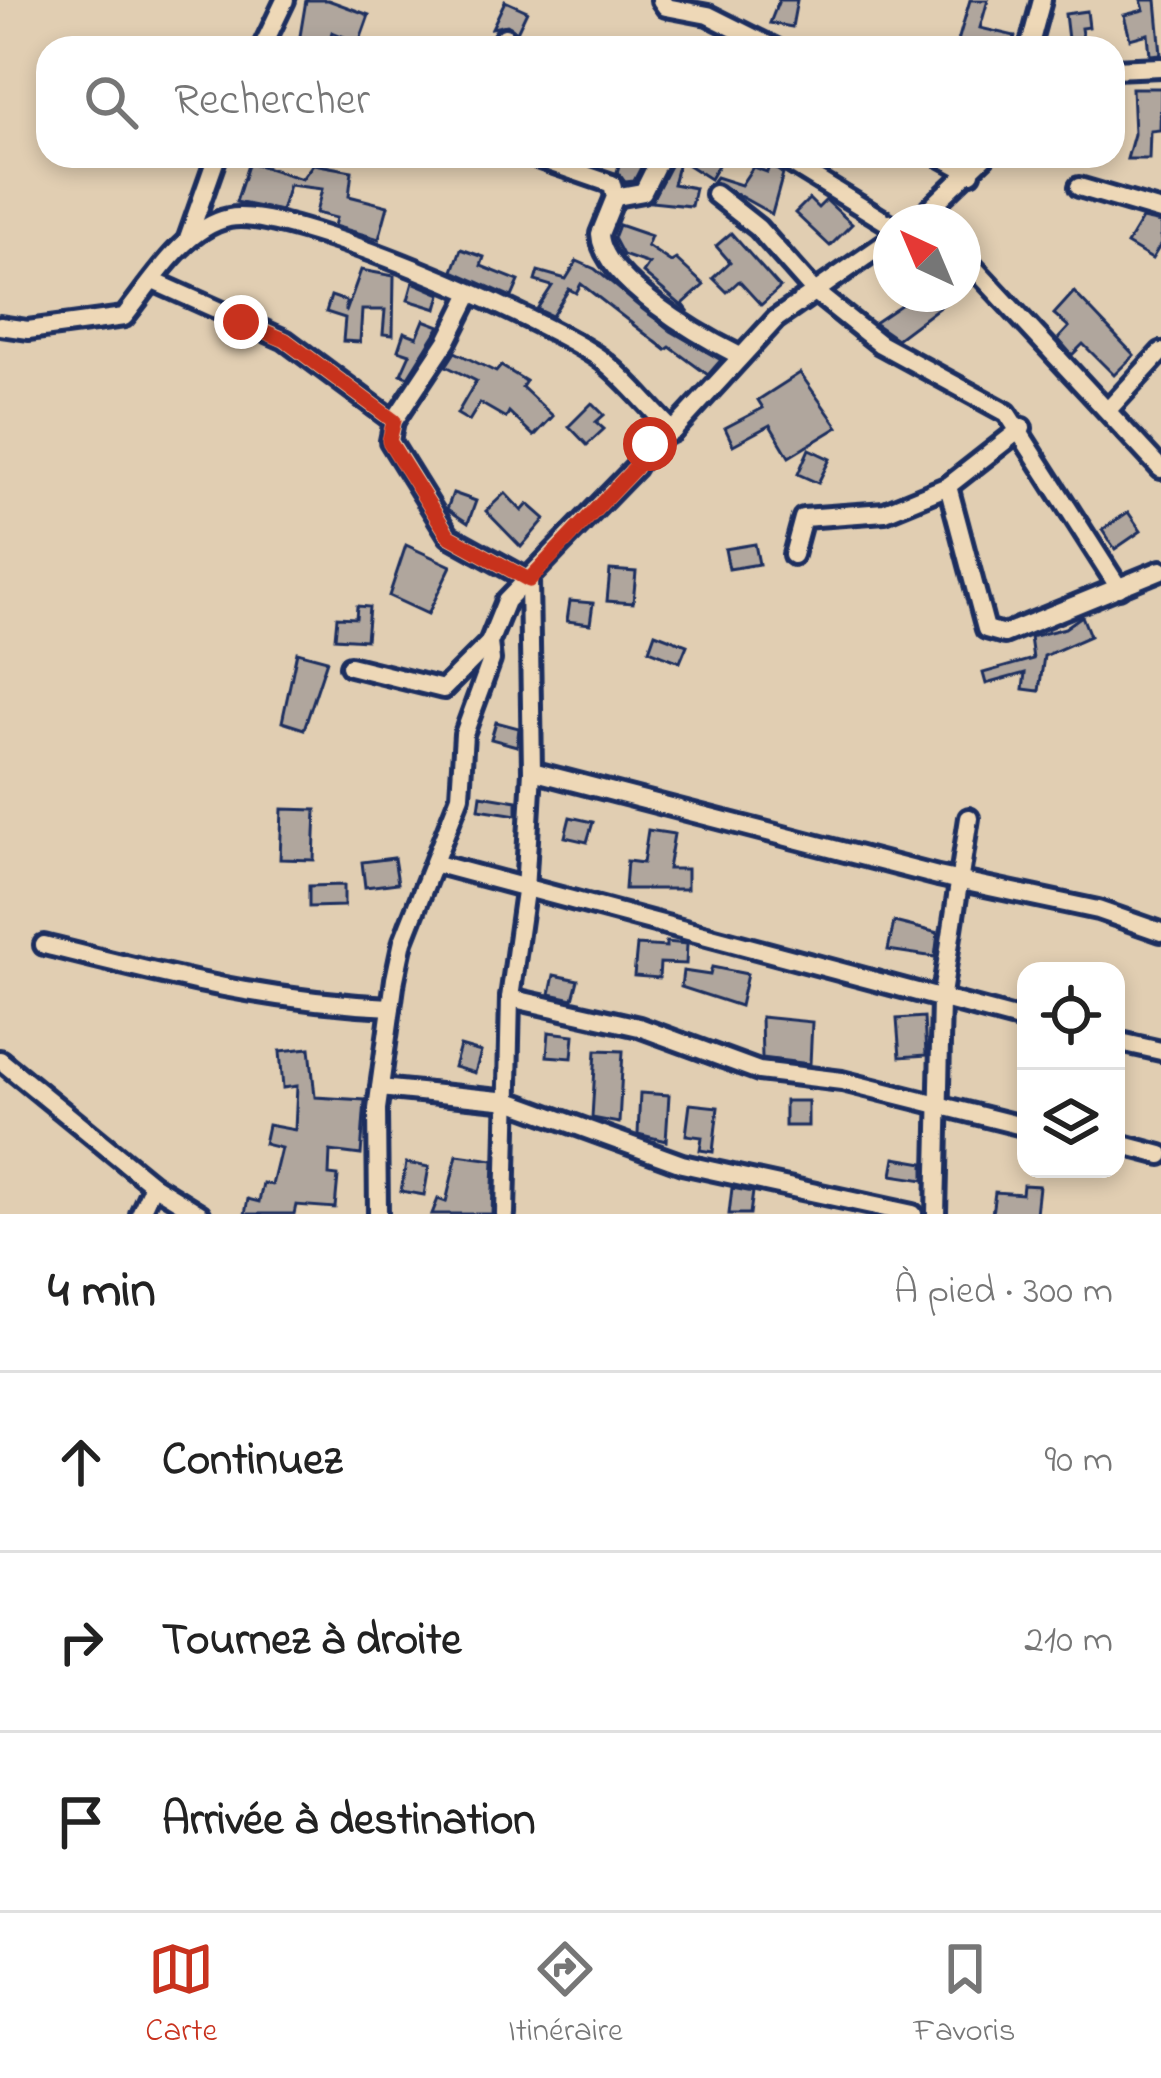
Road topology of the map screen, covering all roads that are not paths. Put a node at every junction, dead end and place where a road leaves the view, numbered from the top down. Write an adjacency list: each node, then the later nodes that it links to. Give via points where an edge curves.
1 (285, 0): 4 (street)
2 (661, 0): 5 (street)
3 (1042, 0): 6 (street)
4 (268, 36)
5 (750, 36)
6 (1032, 36)
7 (1161, 67): 8 (street)
8 (1125, 68)
9 (213, 168): 22 (street)
10 (569, 168): 18 (street, via 612,184)
11 (655, 168): 18 (street, via 643,192)
12 (798, 168): 21 (street)
13 (962, 168): 15 (street)
14 (975, 168): 15 (street)
15 (971, 173): 19 (street)
16 (1079, 187): 20 (street)
17 (715, 194): 26 (street, via 758,228)
18 (615, 197): 30 (street, via 599,242 623,274 661,310)
19 (940, 204)
20 (1161, 211)
21 (873, 214)
22 (187, 241): 25 (street); 27 (street, via 230,218 277,220)
23 (873, 251): 26 (street)
24 (981, 275): 31 (street)
25 (153, 281): 28 (street, via 124,317 28,330); 32 (street, via 285,340)
26 (814, 292): 30 (street); 33 (street, via 880,344)
27 (470, 295): 32 (street); 34 (street, via 526,316 602,361)
28 (0, 326)
29 (1161, 352): 31 (street)
30 (738, 356): 34 (street)
31 (1108, 410): 35 (street)
32 (394, 421): 39 (street, via 389,441 449,536)
33 (1022, 428): 36 (street); 40 (street)
34 (673, 431): 39 (street, via 650,444)
35 (1161, 469)
36 (948, 486): 37 (street, via 885,512 803,518); 40 (street, via 974,594 994,634)
37 (793, 555)
38 (1161, 570): 40 (street)
39 (529, 580): 41 (street, via 506,601); 43 (street)
40 (1119, 588)
41 (489, 643): 42 (street, via 443,689); 45 (street, via 491,660 464,734 460,796)
42 (350, 666)
43 (532, 771): 46 (street); 47 (street)
44 (969, 818): 46 (street)
45 (436, 864): 47 (street); 52 (street, via 404,941)
46 (956, 880): 48 (street, via 1099,910); 51 (street)
47 (525, 891): 50 (street); 51 (street)
48 (1161, 932)
49 (44, 945): 52 (street, via 204,987)
50 (510, 998): 58 (street); 59 (street, via 639,1027 759,1071)
51 (941, 1001): 53 (street); 59 (street)
52 (392, 1007): 57 (street)
53 (1017, 1019)
54 (1125, 1043): 55 (street)
55 (1161, 1051)
56 (0, 1060): 63 (street)
57 (380, 1088): 58 (street); 67 (street)
58 (509, 1101): 64 (street); 68 (street, via 694,1167)
59 (938, 1106): 60 (street); 69 (street)
60 (1017, 1124)
61 (1125, 1145): 62 (street)
62 (1161, 1155)
63 (152, 1185): 65 (street); 66 (street)
64 (509, 1213)
65 (140, 1214)
66 (200, 1214)
67 (378, 1214)
68 (913, 1214)
69 (936, 1214)

